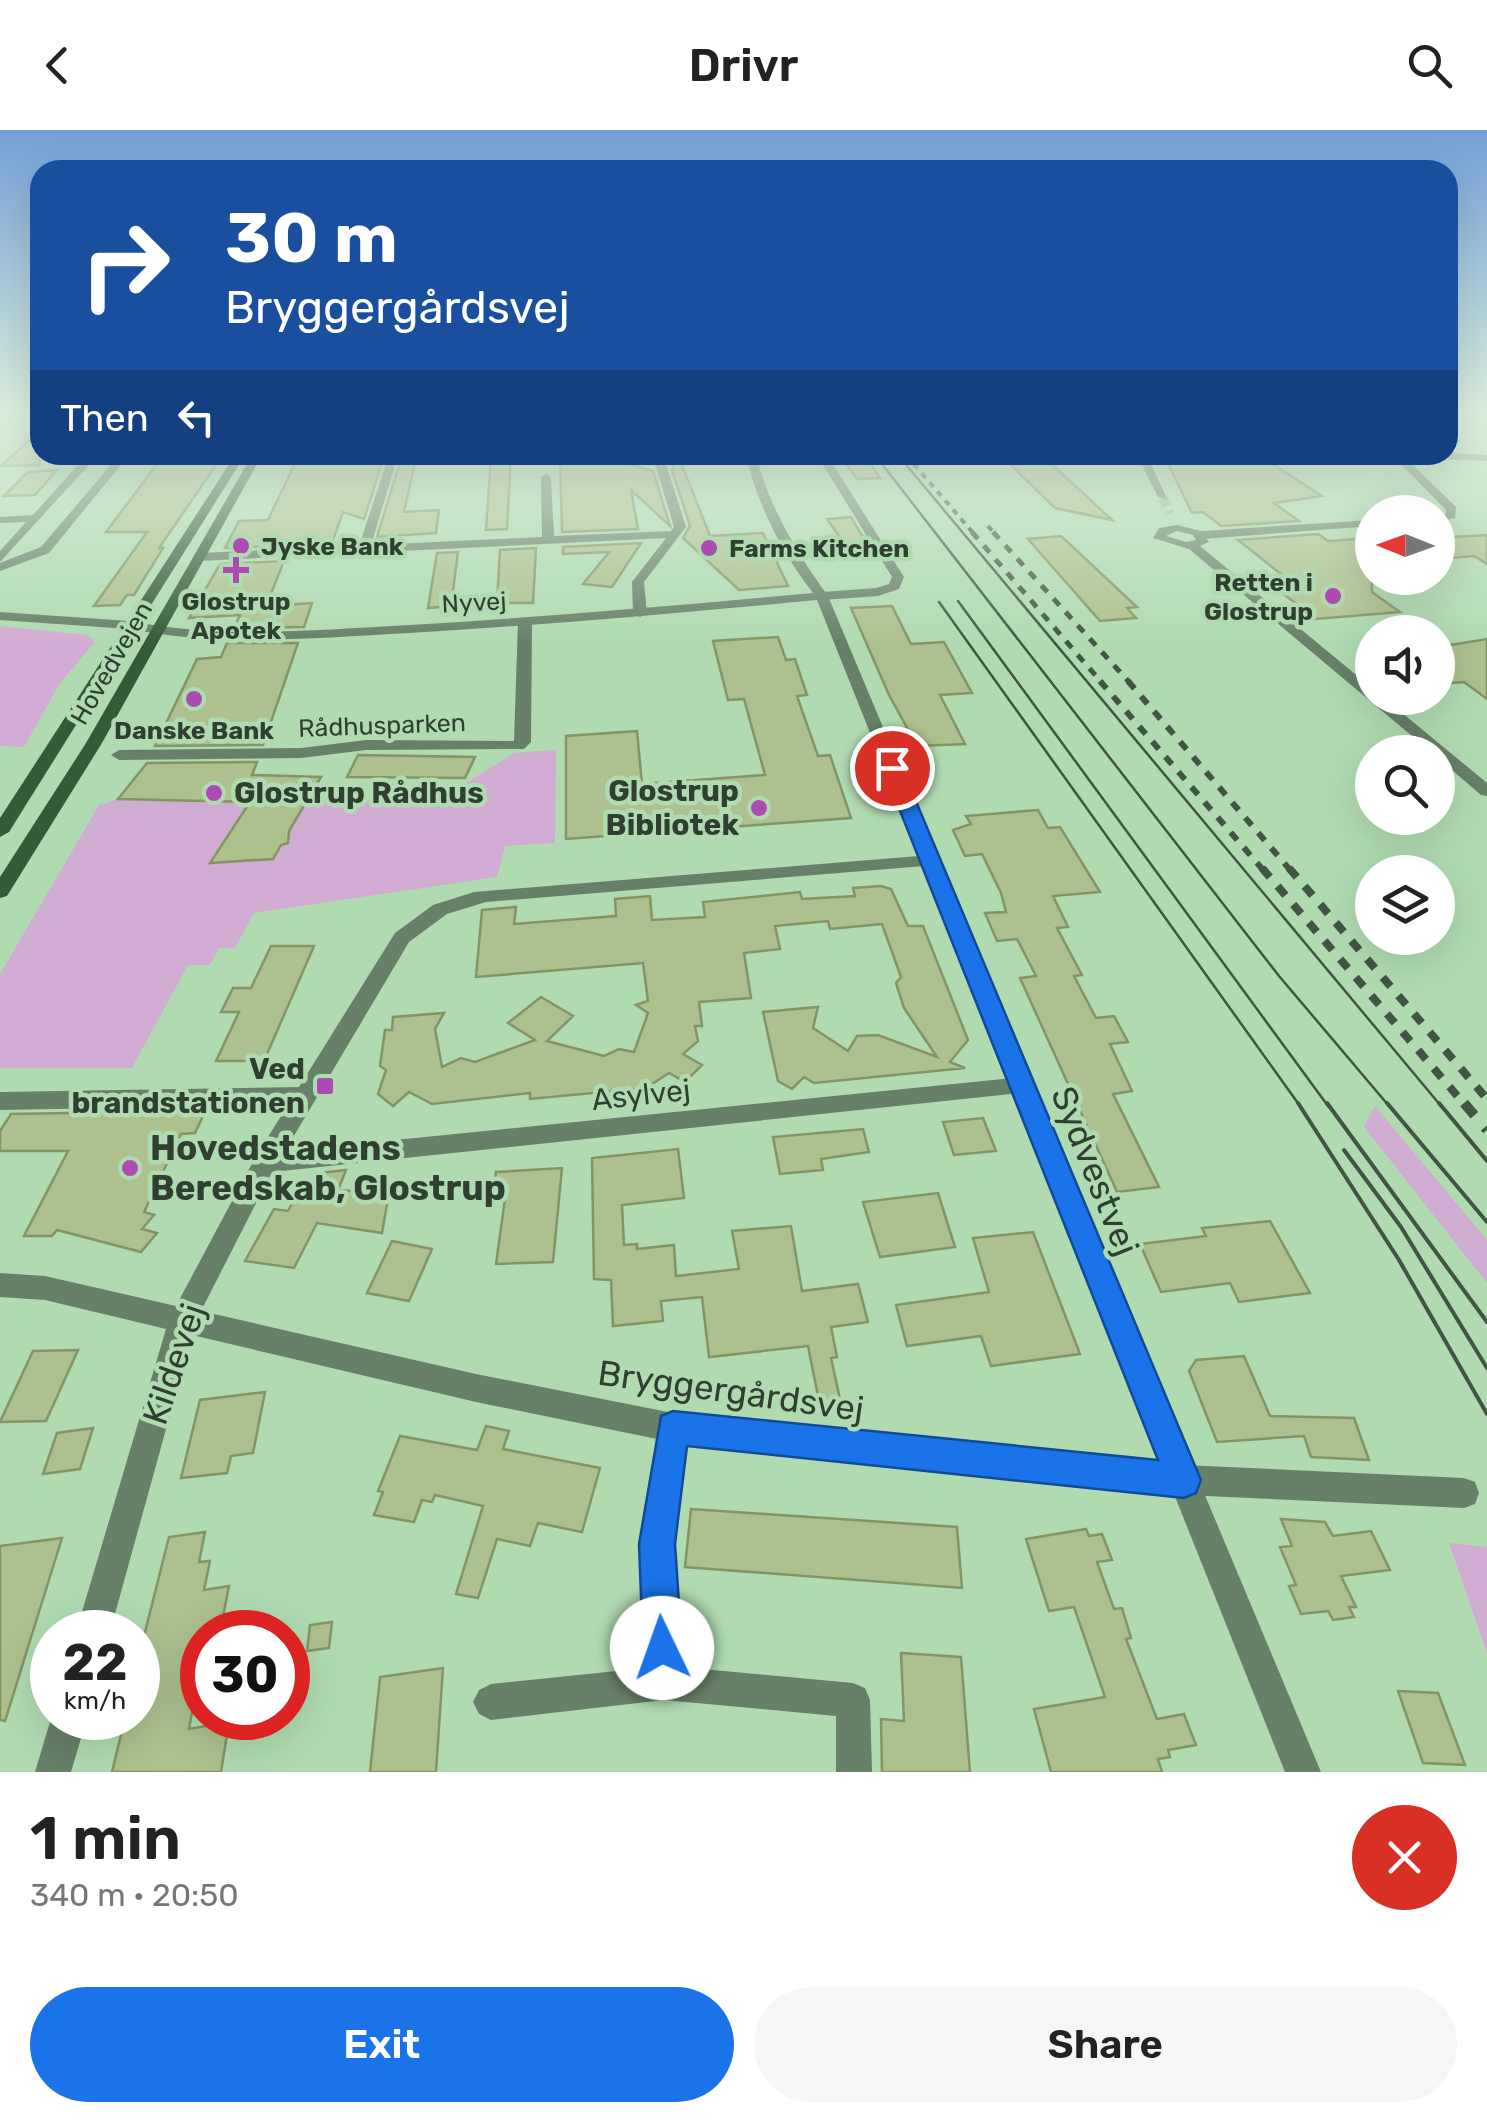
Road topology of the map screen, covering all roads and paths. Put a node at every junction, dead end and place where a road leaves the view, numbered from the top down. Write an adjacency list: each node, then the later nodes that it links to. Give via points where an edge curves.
1 (61, 491): 15 (street)
2 (94, 491): 25 (street)
3 (217, 491): 33 (main road, Hovedvejen)
4 (237, 491): 26 (main road, Hovedvejen)
5 (382, 491): 24 (street)
6 (546, 491): 21 (street)
7 (668, 491): 20 (street, via 680,528)
8 (765, 491): 29 (street, Sydvestvej)
9 (779, 491): 14 (street)
10 (844, 491): 29 (street, Nyvej, via 898,577 896,586 878,592)
11 (1160, 491): 12 (street)
12 (1163, 497)
13 (1170, 514): 18 (street)
14 (790, 515)
15 (37, 518): 16 (street); 23 (street)
16 (0, 520)
17 (1355, 526): 22 (street)
18 (1177, 528): 22 (street); 22 (street, via 1158,534 1170,543)
19 (798, 531): 29 (street, Sydvestvej, via 822,579)
20 (674, 534): 21 (street); 30 (street, via 637,586)
21 (548, 538): 24 (street)
22 (1197, 540): 35 (street)
23 (14, 545): 25 (street, via 15,553); 27 (street)
24 (364, 548): 26 (street)
25 (34, 554): 28 (street)
26 (199, 557): 34 (main road, Hovedvejen)
27 (0, 558)
28 (0, 567)
29 (822, 596): 30 (street, Nyvej); 40 (street, Sydvestvej)
30 (640, 614): 32 (street, Nyvej)
31 (0, 616): 33 (street, Nyvej)
32 (524, 622): 34 (street, Nyvej, via 268,636); 37 (street, Rådhusparken, via 518,746)
33 (129, 626): 34 (street, Nyvej); 39 (main road, Hovedvejen)
34 (157, 632): 41 (main road, Hovedvejen)
35 (1355, 679)
36 (1397, 715): 38 (street)
37 (119, 755)
38 (1487, 791)
39 (0, 832)
40 (931, 861): 42 (street, Sydvestvej); 43 (street, Kildevej, via 486,896 429,914 402,938)
41 (0, 892)
42 (1023, 1086): 45 (street, Asylvej); 49 (street, Sydvestvej)
43 (305, 1096): 44 (street); 45 (street, Kildevej)
44 (0, 1101)
45 (265, 1163): 47 (street, Kildevej)
46 (0, 1284): 47 (street, Bryggergårdsvej, via 45,1288)
47 (182, 1321): 48 (street, Bryggergårdsvej); 51 (street, Kildevej)
48 (673, 1428): 49 (street, Bryggergårdsvej); 52 (street, via 657,1544)
49 (1184, 1480): 50 (street, Bryggergårdsvej); 57 (street, Sydvestvej)
50 (1464, 1493)
51 (99, 1610)
52 (664, 1683): 53 (street); 56 (street, via 853,1700)
53 (490, 1702)
54 (62, 1740): 55 (street)
55 (53, 1772)
56 (854, 1772)
57 (1303, 1772)

